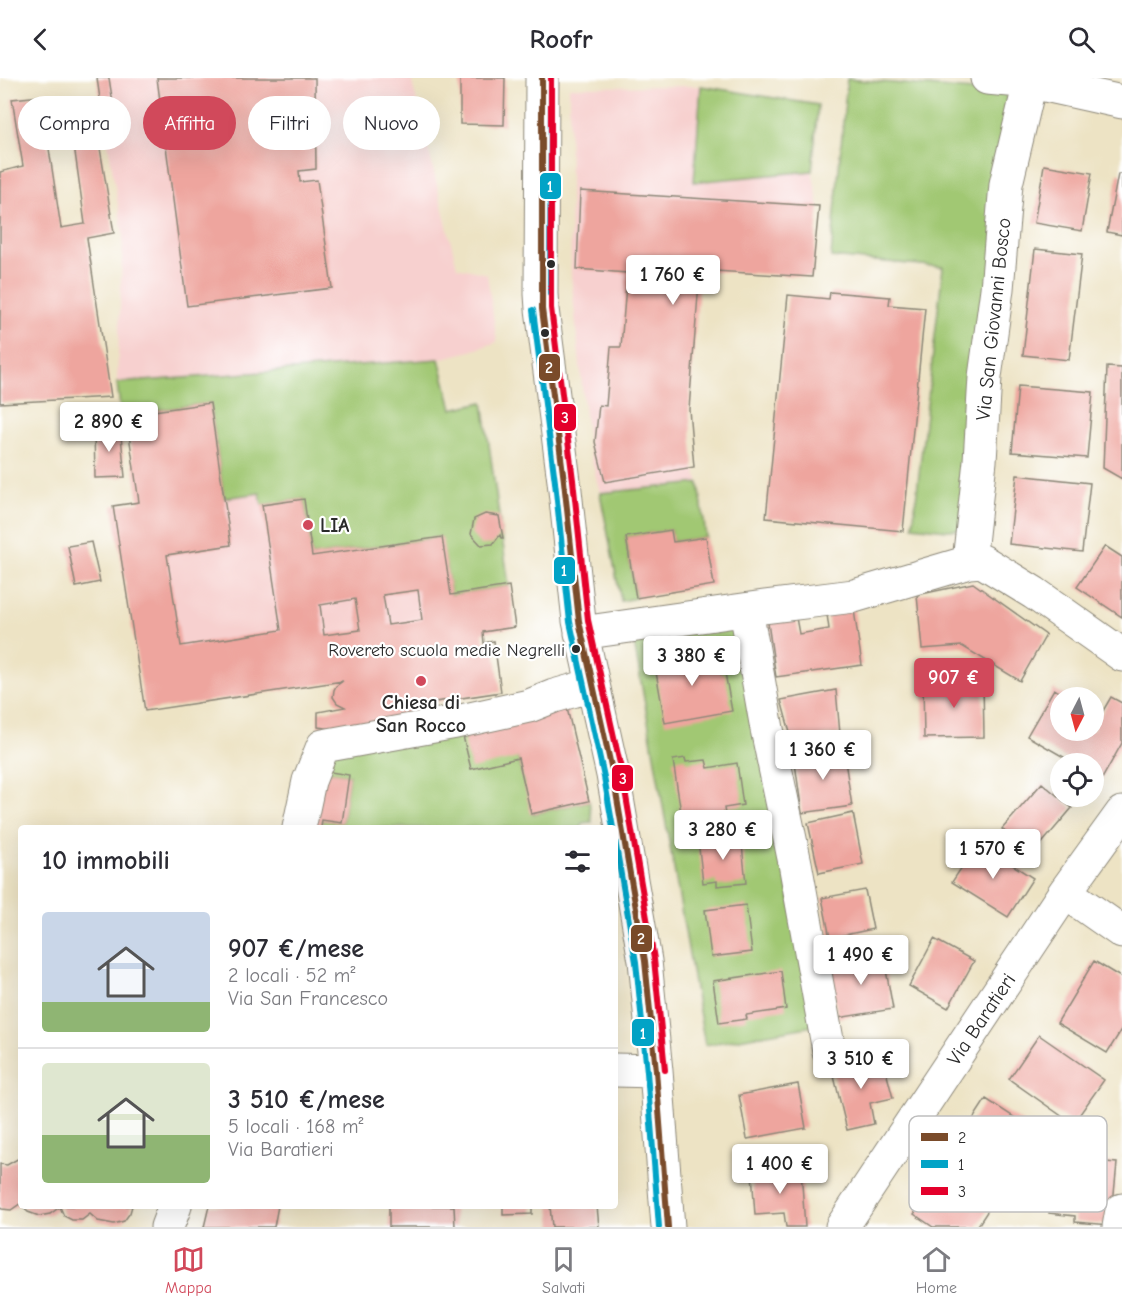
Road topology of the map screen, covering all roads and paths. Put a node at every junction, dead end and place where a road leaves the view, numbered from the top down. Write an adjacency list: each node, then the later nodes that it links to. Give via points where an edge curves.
1 (542, 78): 7 (street, via 541,294)
2 (987, 78): 3 (street)
3 (1031, 80): 4 (street); 5 (street, Via San Giovanni Bosco, via 1006,184)
4 (1122, 102)
5 (969, 562): 6 (street, via 854,596); 8 (street, via 982,561)
6 (746, 610): 7 (street); 14 (street)
7 (581, 633): 9 (street)
8 (1122, 655)
9 (592, 685): 11 (street, via 529,706 322,746); 16 (street, via 613,775 645,961)
10 (1122, 813): 12 (street, Via Baratieri)
11 (300, 825)
12 (1065, 892): 13 (street); 17 (street, Via Baratieri)
13 (1122, 932)
14 (829, 1051)
15 (618, 1070): 16 (street)
16 (656, 1071): 22 (street)
17 (916, 1116)
18 (909, 1126): 23 (street, Via Baratieri)
19 (174, 1209): 21 (street)
20 (1122, 1210): 24 (street)
21 (166, 1227)
22 (668, 1227)
23 (842, 1227)
24 (1119, 1227)

